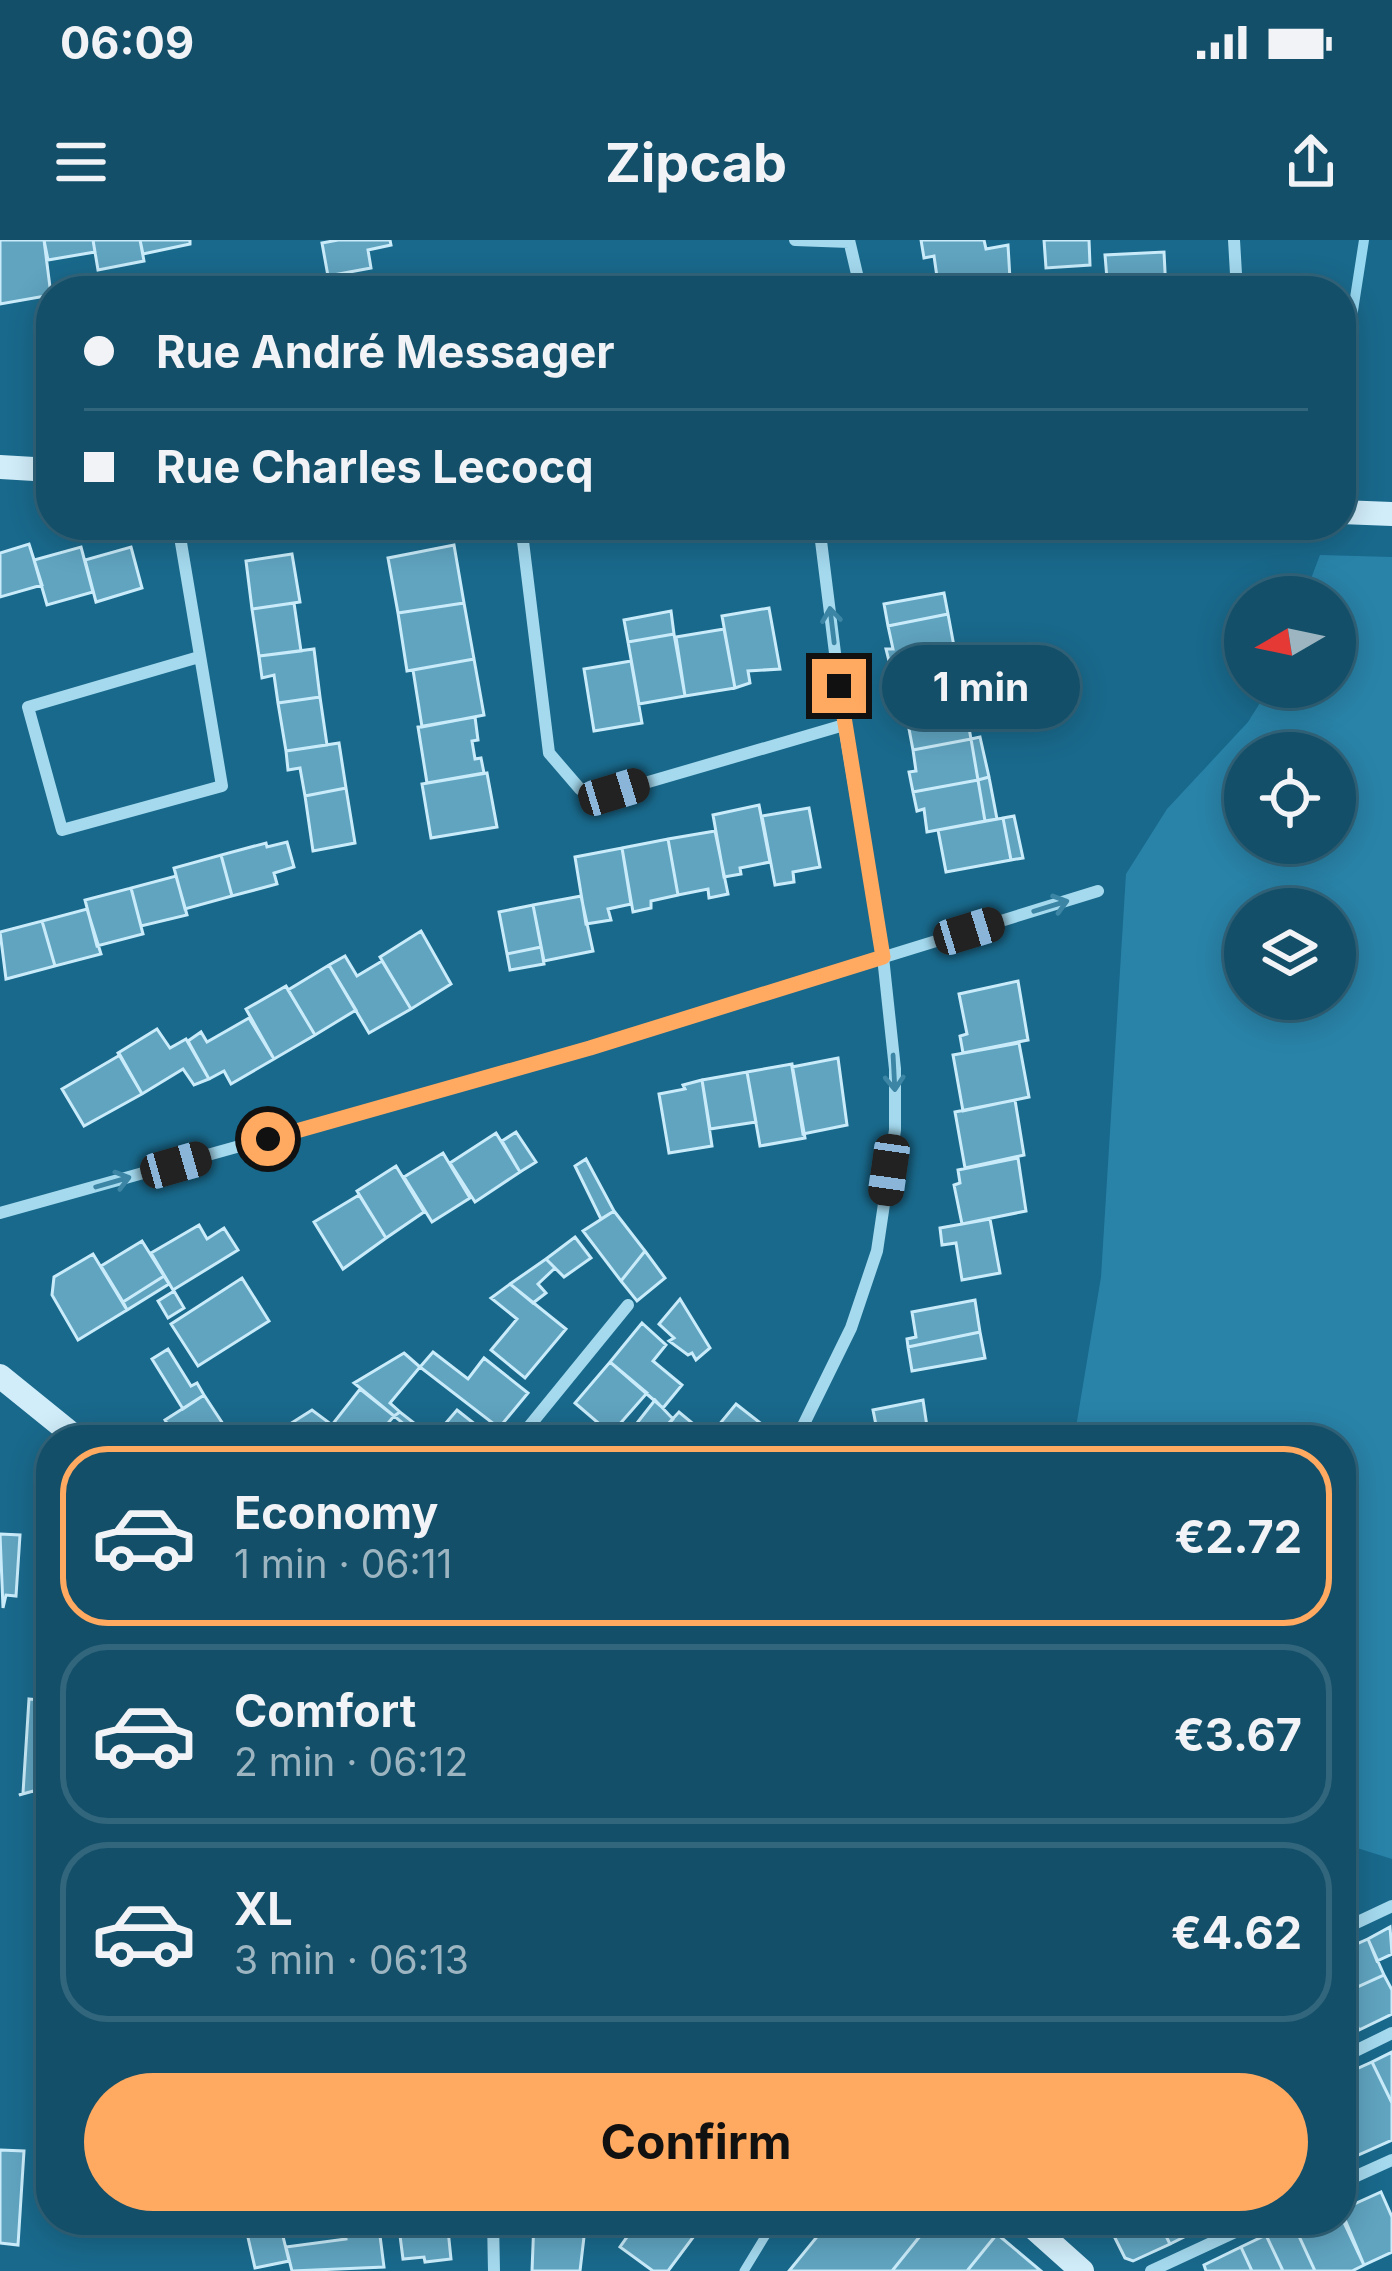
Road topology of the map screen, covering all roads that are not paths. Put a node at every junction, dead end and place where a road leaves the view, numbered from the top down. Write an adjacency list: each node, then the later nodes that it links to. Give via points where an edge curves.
1 (795, 240): 3 (street)
2 (1234, 240): 5 (street)
3 (849, 241): 4 (street)
4 (857, 276)
5 (1236, 276)
6 (0, 467): 7 (street)
7 (36, 469)
8 (1356, 513): 9 (street)
9 (1392, 514)
10 (180, 540): 13 (street)
11 (522, 540): 14 (street, via 548,753 580,789 614,792)
12 (821, 540): 14 (street, one-way to 12)
13 (200, 657): 13 (street, via 222,786 62,830 28,707)
14 (844, 724): 16 (street)
15 (1098, 891): 16 (street, one-way to 15)
16 (883, 957): 17 (street, one-way to 16); 22 (street, one-way to 22, via 896,1130 877,1251)
17 (0, 1213)
18 (628, 1305): 21 (street)
19 (0, 1376): 20 (street)
20 (60, 1425)
21 (530, 1425)
22 (804, 1425)
23 (1392, 1906): 24 (street)
24 (1356, 1923)
25 (1392, 2033): 26 (street)
26 (1356, 2051)
27 (1392, 2160): 28 (street)
28 (1356, 2176)
29 (493, 2235): 33 (street)
30 (766, 2235): 34 (lane)
31 (1042, 2235): 35 (street)
32 (1228, 2235): 36 (street)
33 (494, 2271)
34 (744, 2271)
35 (1082, 2271)
36 (1150, 2271)

